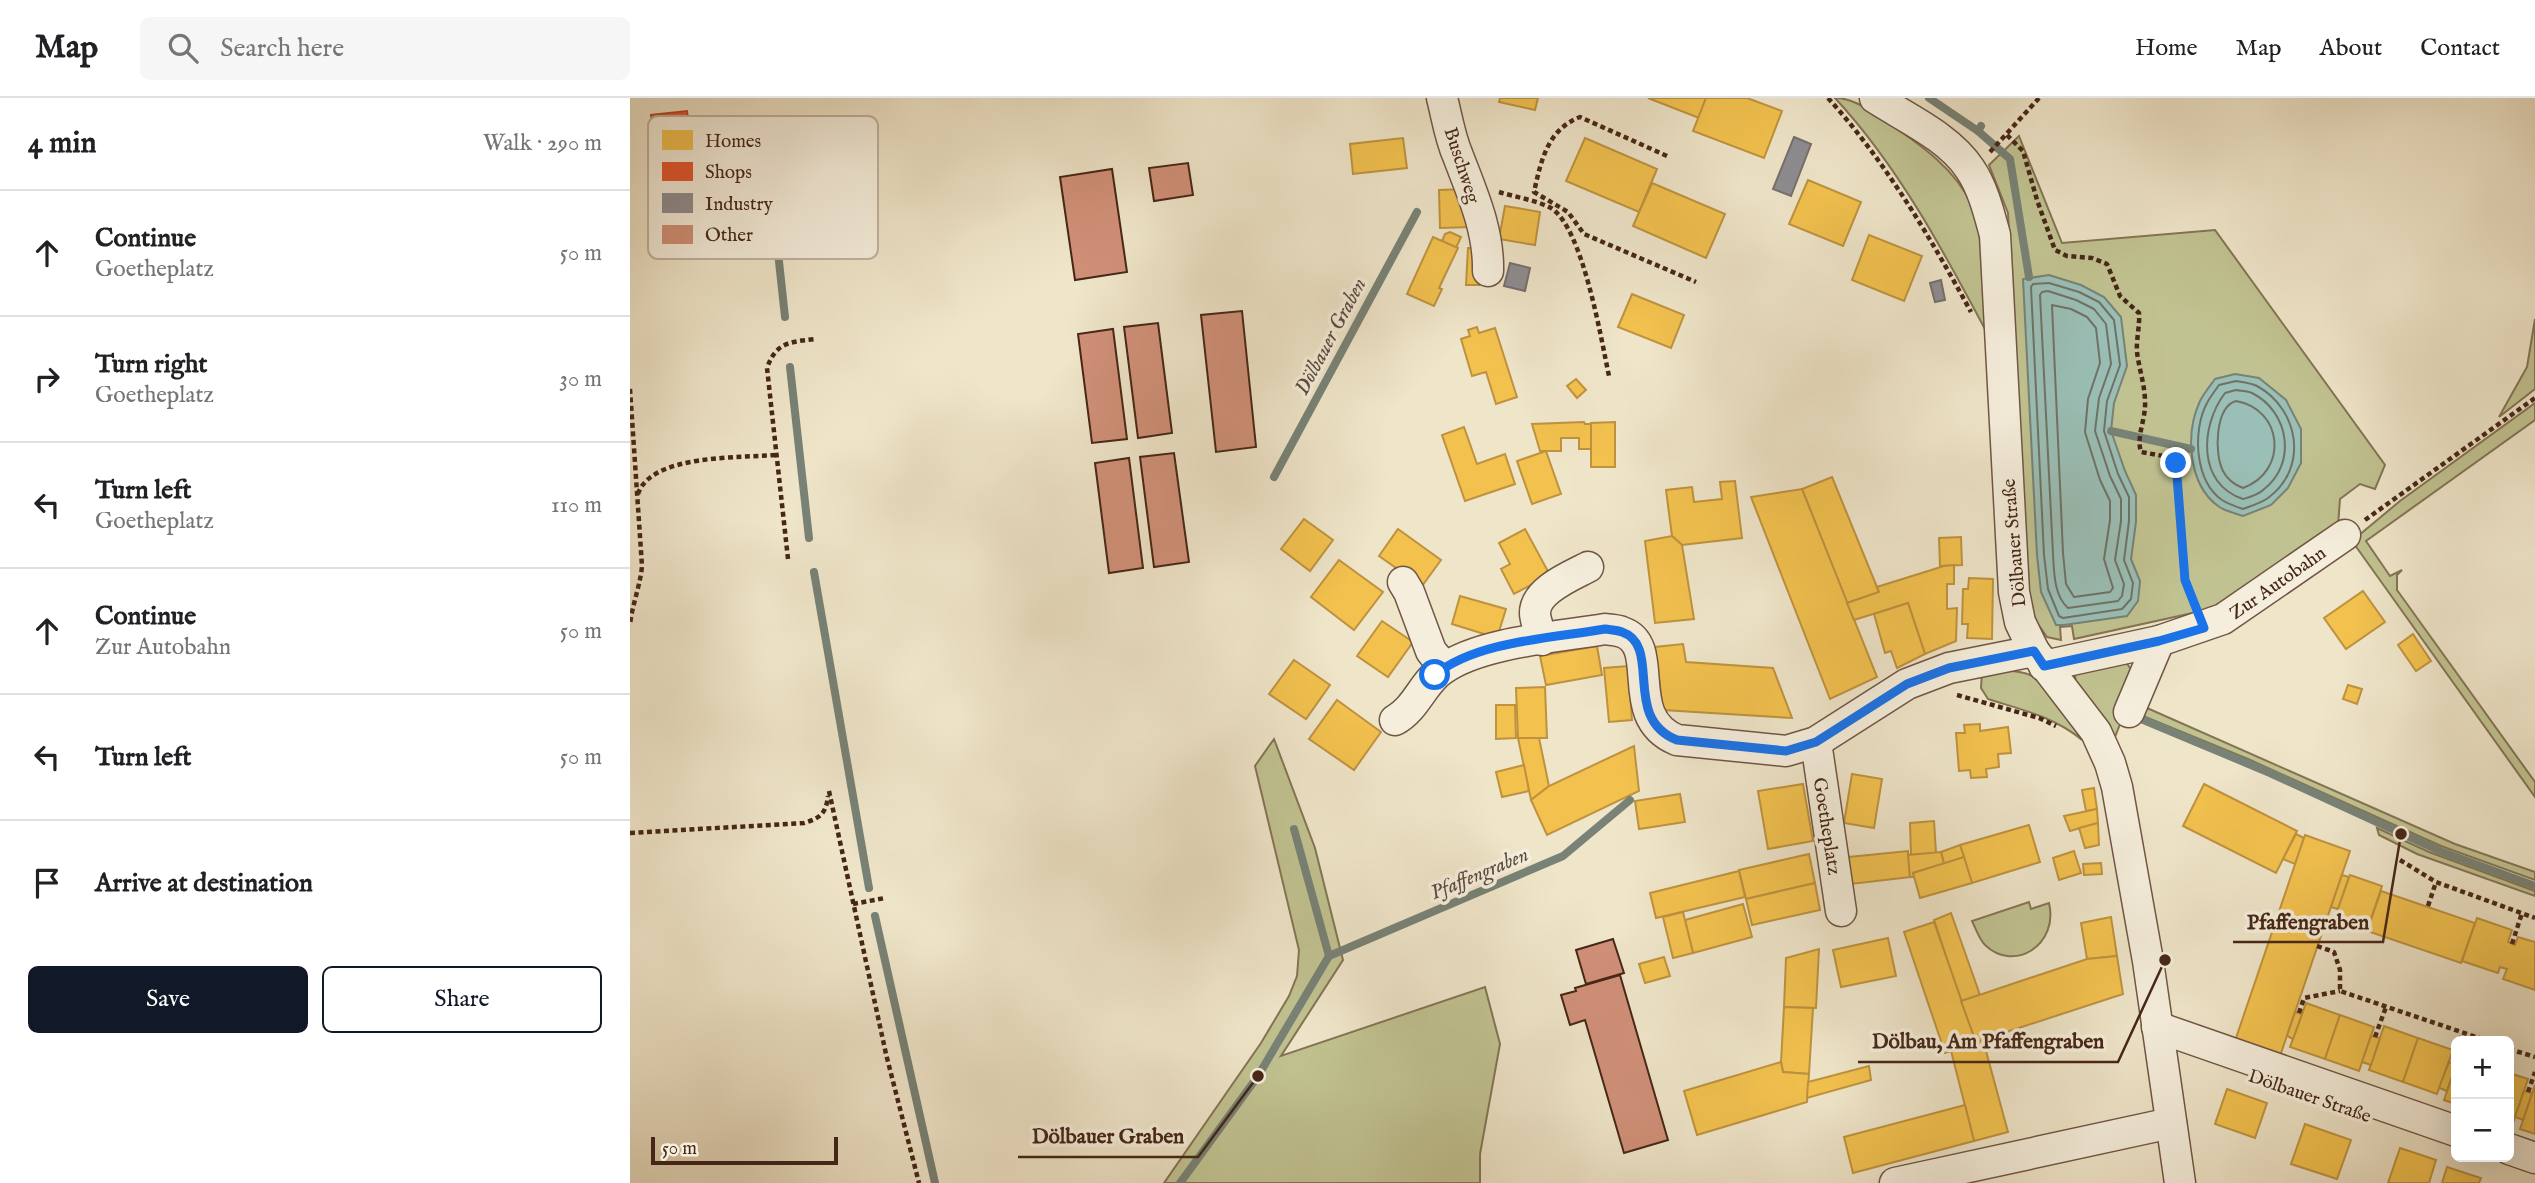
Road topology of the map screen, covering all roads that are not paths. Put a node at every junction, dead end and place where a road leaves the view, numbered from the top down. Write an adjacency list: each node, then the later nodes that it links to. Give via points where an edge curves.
1 (1442, 98): 3 (street, Buschweg, via 1457,154 1471,184)
2 (1875, 98): 9 (street, Dölbauer Straße, via 1945,144 1970,168 1995,235 2014,592 2020,622)
3 (1488, 271)
4 (2345, 535): 8 (street, Zur Autobahn, via 2223,619)
5 (1588, 567): 7 (street, via 1563,580 1536,605)
6 (1403, 582): 10 (street, via 1431,651)
7 (1542, 640): 10 (street, via 1499,647); 13 (street, via 1605,629 1623,632 1634,640 1641,654 1648,713 1655,726 1677,740 1786,751)
8 (2159, 641): 9 (street, Zur Autobahn); 11 (street)
9 (2039, 659): 13 (street, via 1949,668 1907,684); 15 (street, Dölbauer Straße, via 2096,732 2118,787)
10 (1444, 667): 12 (street)
11 (2129, 712)
12 (1395, 720)
13 (1816, 742): 14 (street, Goetheplatz)
14 (1841, 911)
15 (2159, 1040): 16 (street, Dölbauer Straße); 17 (street); 18 (street, Dölbauer Straße)
16 (2171, 1123): 21 (street); 22 (street, Dölbauer Straße)
17 (2451, 1129)
18 (2451, 1145)
19 (2514, 1151): 20 (street)
20 (2535, 1158)
21 (1895, 1183)
22 (2180, 1183)

